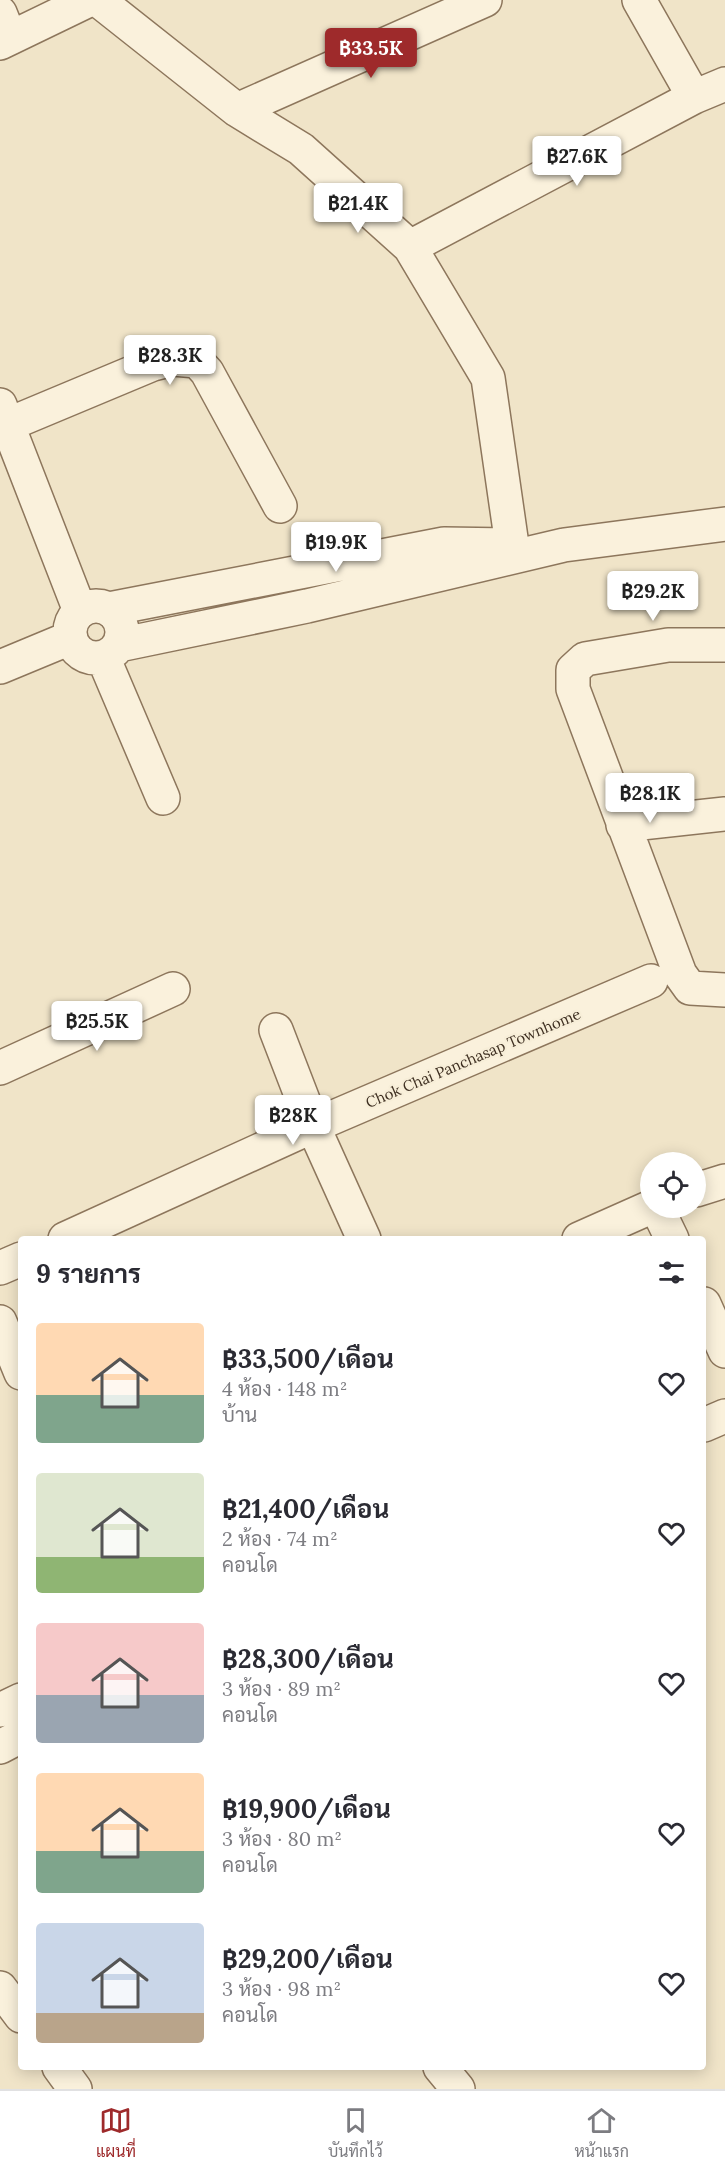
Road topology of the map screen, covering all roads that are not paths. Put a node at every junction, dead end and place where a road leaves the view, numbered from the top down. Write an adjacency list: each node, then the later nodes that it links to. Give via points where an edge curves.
1 (89, 0): 5 (street)
2 (98, 0): 8 (street)
3 (485, 0): 8 (street)
4 (639, 0): 7 (street)
5 (3, 31)
6 (725, 84): 7 (street)
7 (694, 97): 9 (street)
8 (237, 110): 9 (street, via 302,149)
9 (410, 247): 13 (street, via 488,378)
10 (4, 415): 11 (street, via 153,364 173,359 197,361 207,372); 17 (street)
11 (280, 506)
12 (725, 524): 14 (street)
13 (512, 544): 14 (street); 15 (street, via 444,544)
14 (564, 545): 16 (street)
15 (300, 572): 16 (street); 17 (street)
16 (307, 606): 19 (street)
17 (87, 619): 19 (street, via 83,654); 19 (street, via 121,625 122,635); 20 (street)
18 (725, 645): 23 (street, via 668,645 585,659 573,670 573,689)
19 (111, 651): 21 (street)
20 (0, 667)
21 (162, 798)
22 (725, 814): 23 (street)
23 (623, 825): 26 (street, via 680,974 690,988)
24 (651, 981): 29 (street, Chok Chai Panchasap Townhome)
25 (173, 989): 28 (street)
26 (725, 990)
27 (276, 1030): 29 (street)
28 (0, 1068)
29 (313, 1126): 34 (street, Chok Chai Panchasap Townhome); 35 (street)
30 (725, 1181): 31 (street)
31 (706, 1187)
32 (640, 1212): 36 (street)
33 (662, 1218): 37 (street)
34 (72, 1236)
35 (363, 1236)
36 (586, 1236)
37 (671, 1236)
38 (18, 1260): 39 (street)
39 (0, 1268)
40 (706, 1308): 42 (street)
41 (0, 1322): 43 (street)
42 (725, 1351)
43 (18, 1366)
44 (725, 1416): 45 (street)
45 (706, 1424)
46 (18, 1701): 47 (street)
47 (0, 1710)
48 (18, 1738): 49 (street)
49 (0, 1747)
50 (0, 1988): 51 (street)
51 (18, 2012)
52 (61, 2070): 54 (street)
53 (442, 2070): 55 (street)
54 (75, 2089)
55 (458, 2089)

